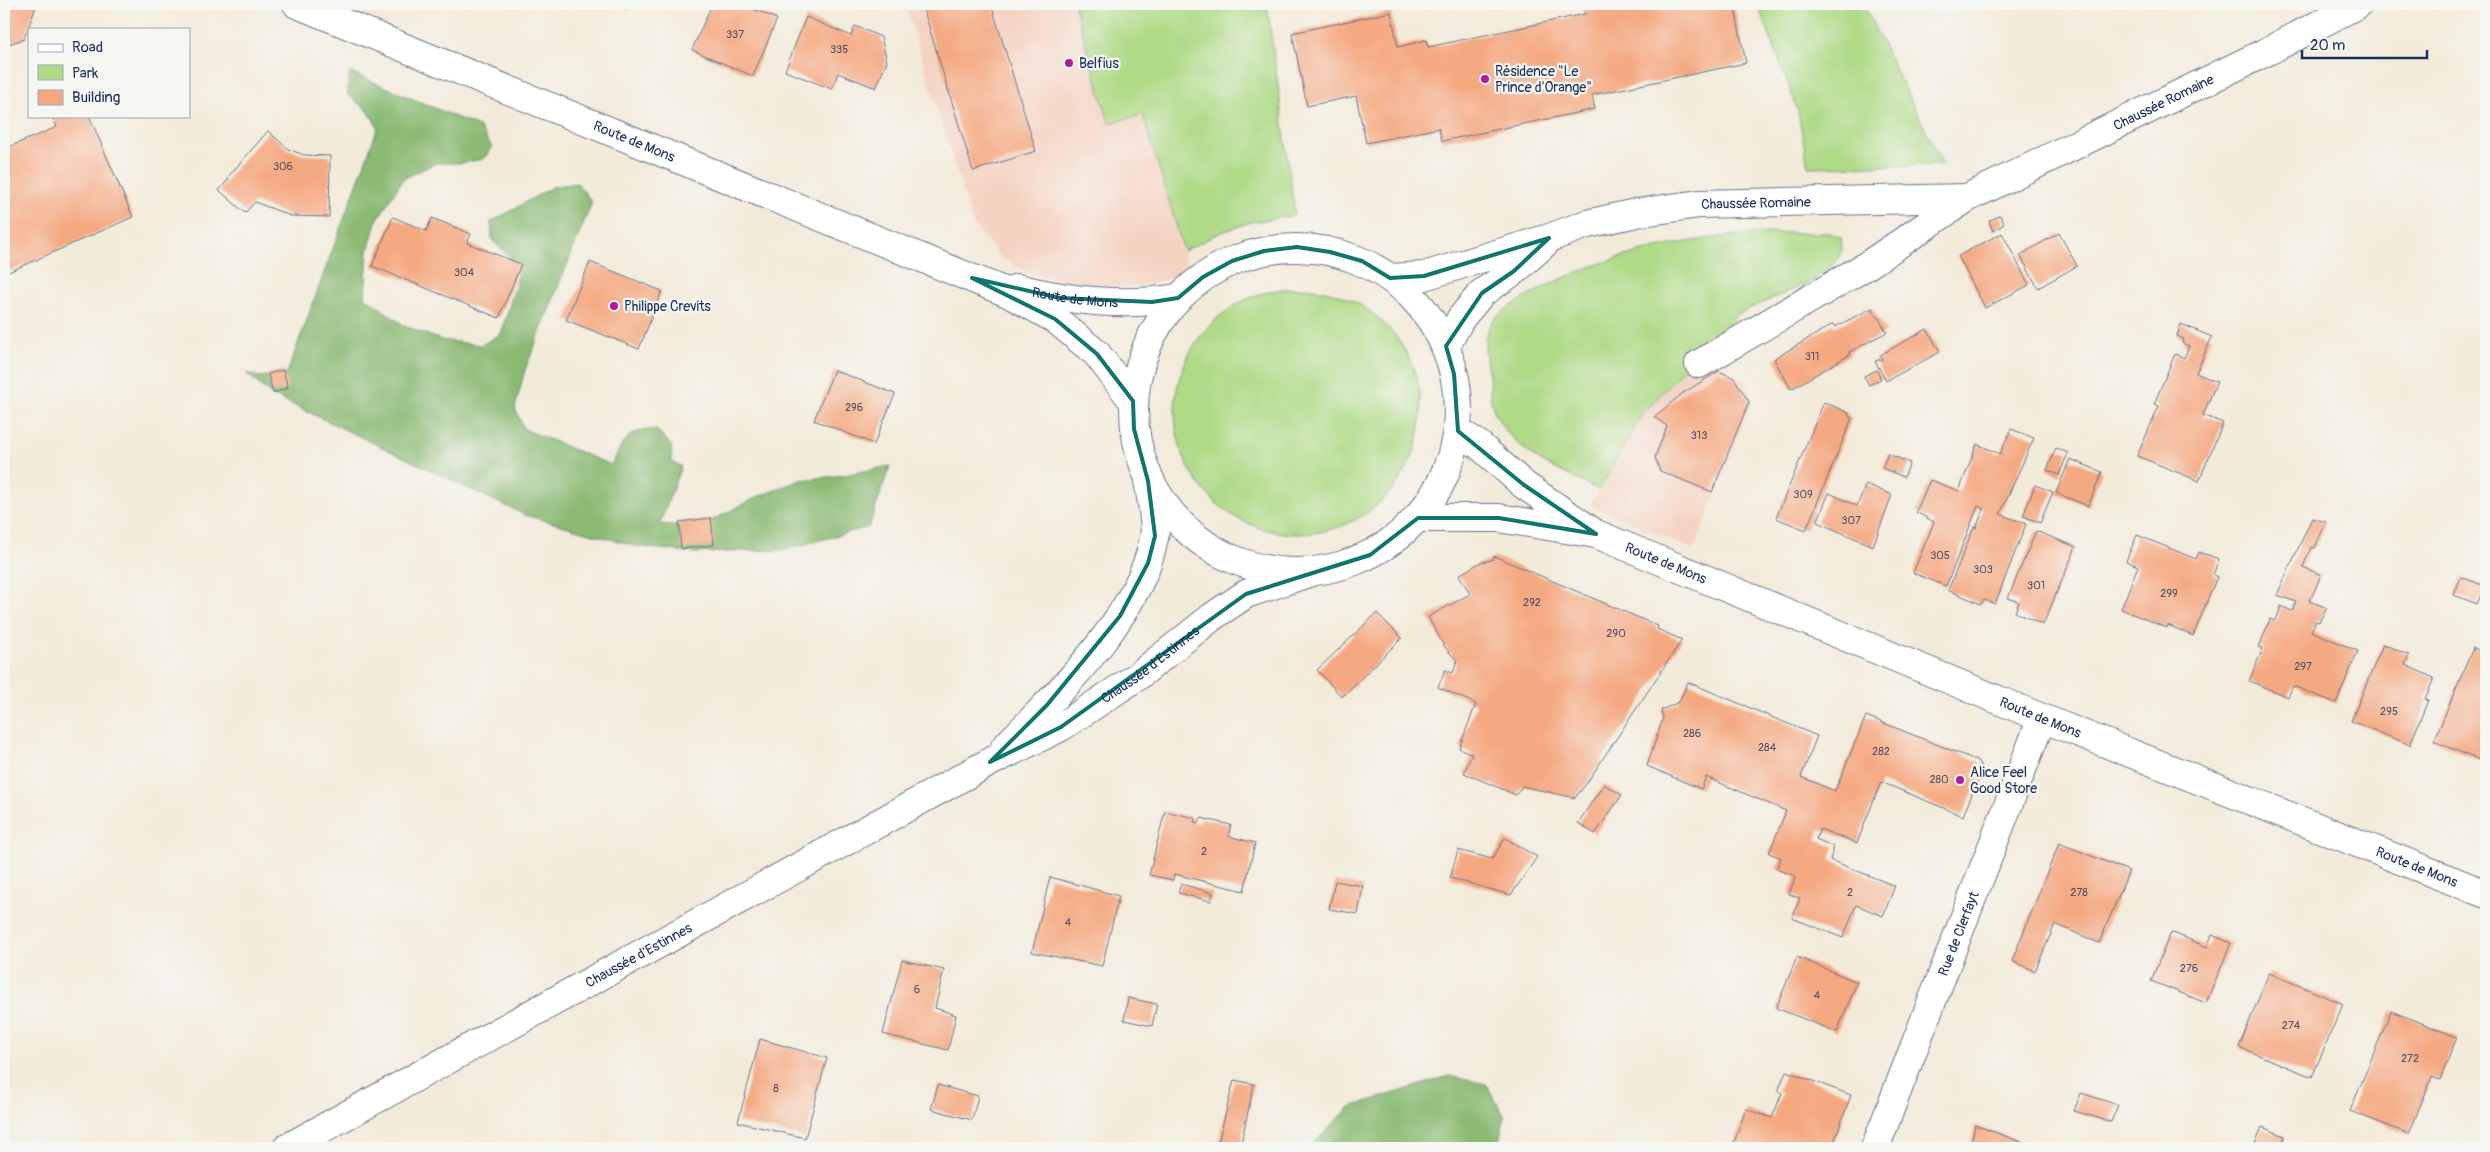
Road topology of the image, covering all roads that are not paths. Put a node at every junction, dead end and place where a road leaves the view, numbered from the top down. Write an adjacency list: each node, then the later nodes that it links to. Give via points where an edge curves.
1 (297, 4): 5 (main road, Route de Mons)
2 (2358, 4): 3 (main road, Chaussée Romaine, via 2260,56)
3 (1967, 198): 4 (main road, Chaussée Romaine, via 1699,204 1587,224); 9 (main road, Chaussée Romaine, via 1866,266)
4 (1549, 238): 6 (main road, Chaussée Romaine, via 1424,276); 8 (main road, Chaussée Romaine, via 1514,271 1482,292 1461,318)
5 (972, 278): 7 (main road, Route de Mons, via 1060,298 1103,303); 10 (main road, Route de Mons, via 1008,292 1054,319 1097,354)
6 (1390, 278): 7 (main road, via 1362,261 1297,247 1264,251 1232,261 1203,276); 8 (main road, via 1422,308)
7 (1178, 298): 10 (main road, via 1150,337 1141,358)
8 (1446, 346): 11 (main road, via 1457,393)
9 (1699, 364)
10 (1133, 401): 12 (main road, via 1138,455)
11 (1458, 431): 13 (main road, via 1450,463 1437,492); 14 (main road, Route de Mons, via 1524,485)
12 (1148, 481): 15 (main road, via 1176,522 1215,552 1262,570); 17 (main road, Chaussée d'Estinnes, via 1155,536 1137,587 1120,616 1089,656)
13 (1418, 518): 14 (main road, Route de Mons, via 1499,518); 15 (main road, via 1395,539 1370,555 1341,566)
14 (1596, 534): 16 (main road, Route de Mons)
15 (1311, 572): 17 (main road, Chaussée d'Estinnes, via 1246,594 1138,676 1061,727)
16 (2042, 718): 18 (main road, Route de Mons); 20 (main road, Rue de Clerfayt)
17 (990, 762): 19 (main road, Chaussée d'Estinnes)
18 (2486, 894)
19 (287, 1148)
20 (1875, 1148)

